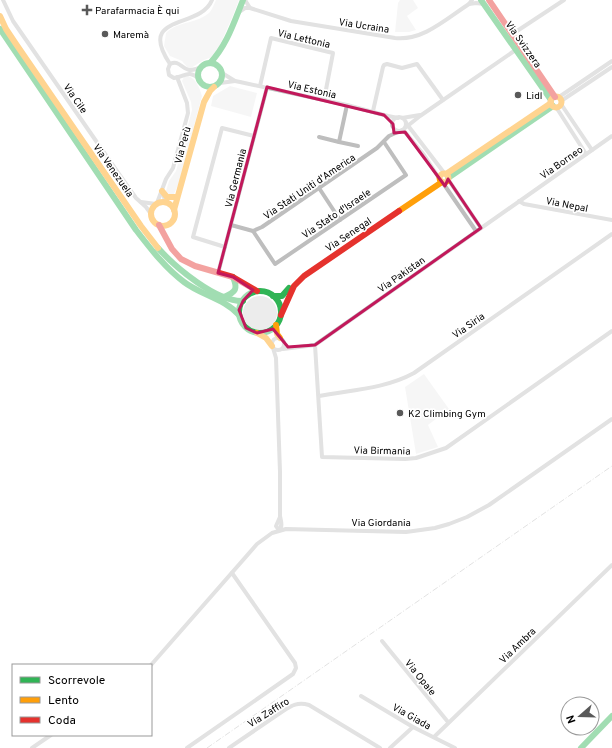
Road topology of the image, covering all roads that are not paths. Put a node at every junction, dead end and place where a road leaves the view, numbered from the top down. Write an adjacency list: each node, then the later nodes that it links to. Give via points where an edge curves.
1 (3, 0): 52 (street, Via Cile, via 14,21)
2 (212, 0): 17 (street, via 210,6 202,13 164,31 160,39 161,45)
3 (244, 0): 8 (street); 9 (main road, Via Perù)
4 (472, 0): 7 (street, Via Ucraina)
5 (564, 0): 12 (street)
6 (484, 1): 7 (street); 12 (main road, Via Svizzera)
7 (469, 4): 8 (street, Via Ucraina, via 426,32 414,37 401,38 291,21)
8 (250, 8): 9 (street, via 245,8)
9 (237, 14): 14 (main road, Via Perù)
10 (0, 16): 73 (main road, Via Venezuela, via 16,44 162,254 191,279)
11 (0, 29): 75 (main road, Via Venezuela, via 150,248 184,282 232,307)
12 (510, 36): 13 (main road, Via Svizzera)
13 (519, 48): 28 (street, Via Stati Uniti d'America); 30 (main road, Via Svizzera)
14 (222, 49): 16 (main road, Via Perù); 20 (main road, Via Perù)
15 (612, 61): 30 (street, Via Senegal)
16 (210, 63): 18 (main road, Via Perù); 20 (main road, via 216,64)
17 (170, 64): 18 (street, via 178,63 187,70); 21 (street, via 169,74)
18 (201, 67): 22 (main road, Via Perù, via 198,73)
19 (612, 67): 30 (street, Via Senegal)
20 (221, 71): 23 (street, Via Estonia); 24 (main road, Via Perù)
21 (177, 78): 22 (street, via 188,74); 49 (street, via 188,112 173,168)
22 (200, 81): 24 (main road, via 207,87); 29 (main road, Via Perù)
23 (235, 81): 24 (street, Via Estonia); 25 (street, Via Estonia)
24 (217, 85): 29 (main road, Via Perù, via 208,93)
25 (260, 86): 26 (street, Via Estonia); 27 (street, Via Lettonia, via 271,38 333,53)
26 (267, 87): 27 (street, Via Estonia); 38 (street, Via Germania)
27 (324, 100): 31 (street, Via Estonia)
28 (443, 100): 32 (street, via 417,64 402,68 387,64 383,67); 33 (street, Via Stati Uniti d'America)
29 (204, 102): 50 (main road, Via Perù)
30 (556, 102): 45 (street, Via Svizzera); 46 (street, Via Svizzera); 47 (main road, Via Senegal)
31 (348, 105): 32 (street, Via Estonia); 42 (street)
32 (373, 111): 34 (street, Via Estonia)
33 (422, 114): 35 (street, Via Stati Uniti d'America); 37 (street, Via Stati Uniti d'America)
34 (384, 115): 35 (street, Via Estonia); 36 (street, Via Estonia)
35 (400, 118): 36 (street, via 394,120); 37 (street)
36 (393, 125): 37 (street, Via Estonia, via 396,130); 39 (street, Via Stati Uniti d'America)
37 (406, 127): 39 (street, Via Stati Uniti d'America); 47 (street); 47 (street, via 405,132)
38 (254, 136): 61 (street, Via Germania); 67 (street, via 222,128 193,237)
39 (390, 136): 43 (street, Via Stati Uniti d'America)
40 (612, 136): 45 (street, Via Borneo)
41 (319, 137): 42 (street)
42 (339, 142): 44 (street)
43 (384, 142): 48 (street, Via Stati Uniti d'America); 57 (street, Via Stato d'Israele, via 406,175)
44 (358, 146)
45 (592, 150): 46 (street, Via Borneo)
46 (586, 154): 51 (street, Via Borneo)
47 (444, 178): 62 (street); 64 (street); 72 (main road, Via Senegal, via 302,273 283,295); 76 (main road, Via Senegal, via 304,276 294,286)
48 (319, 188): 57 (street); 63 (street, Via Stati Uniti d'America)
49 (162, 191): 50 (main road, via 169,197); 53 (street); 54 (street)
50 (177, 195): 53 (main road); 55 (main road, Via Perù)
51 (519, 201): 58 (street, Via Nepal); 62 (street, Via Pakistan)
52 (141, 202): 54 (street); 56 (street, Via Cile)
53 (166, 202): 54 (main road); 55 (main road)
54 (156, 204): 56 (main road)
55 (174, 210): 59 (main road, Via Perù, via 174,218)
56 (151, 214): 60 (main road)
57 (340, 220): 63 (street, Via Stato d'Israele, via 275,264)
58 (612, 220)
59 (170, 224): 60 (main road); 66 (main road, Via Perù, via 167,231)
60 (159, 225): 66 (main road)
61 (231, 225): 63 (street); 67 (street, Via Germania)
62 (481, 228): 64 (street, Via Pakistan)
63 (253, 231)
64 (476, 231): 81 (street, Via Pakistan)
65 (612, 234): 85 (street, Via Siria, via 404,379)
66 (168, 240): 68 (main road, via 176,254 188,264)
67 (225, 247): 68 (street, Via Germania)
68 (218, 273): 69 (main road)
69 (232, 277): 70 (main road); 73 (main road, via 236,289)
70 (244, 284): 71 (main road); 74 (main road, via 247,290)
71 (257, 292): 72 (main road); 74 (main road)
72 (273, 296): 76 (main road, via 279,304)
73 (224, 297): 74 (main road, Via Venezuela, via 235,301)
74 (245, 298): 75 (main road)
75 (239, 315): 79 (main road, Via Venezuela, via 246,328)
76 (281, 315): 77 (main road)
77 (276, 325): 79 (main road, via 266,332); 80 (main road)
78 (612, 331): 85 (street, Via Birmania, via 446,448 416,458 322,457)
79 (257, 333): 82 (main road, Via Venezuela)
80 (280, 338): 82 (street, via 273,340); 83 (street)
81 (315, 345): 83 (street); 85 (street, Via Birmania)
82 (273, 347): 83 (street, via 277,350); 84 (street)
83 (284, 347): 84 (street)
84 (276, 358): 87 (street)
85 (319, 396)
86 (612, 419): 90 (street, Via Giordania, via 489,505 449,524 406,532)
87 (280, 516): 88 (street); 89 (street)
88 (281, 524): 90 (street); 91 (street)
89 (276, 526): 91 (street); 92 (street)
90 (286, 529): 91 (street, Via Giordania)
91 (279, 530): 92 (street, Via Giordania)
92 (272, 533): 94 (street, Via Giordania, via 257,544)
93 (612, 565): 99 (street, Via Ambra)
94 (232, 573): 96 (street, Via Giordania); 104 (street, via 296,668 293,674)
95 (382, 641): 99 (street, Via Opale)
96 (152, 664)
97 (362, 696): 100 (street, Via Giada)
98 (612, 716): 109 (main road)
99 (448, 722): 102 (street, Via Ambra)
100 (413, 726): 102 (street, Via Giada); 107 (street)
101 (50, 736): 103 (street)
102 (434, 737): 108 (street, Via Giada)
103 (32, 748)
104 (187, 748)
105 (229, 748): 106 (street, Via Zaffiro, via 299,703 308,705)
106 (380, 748)
107 (390, 748)
108 (455, 748)
109 (581, 748)

